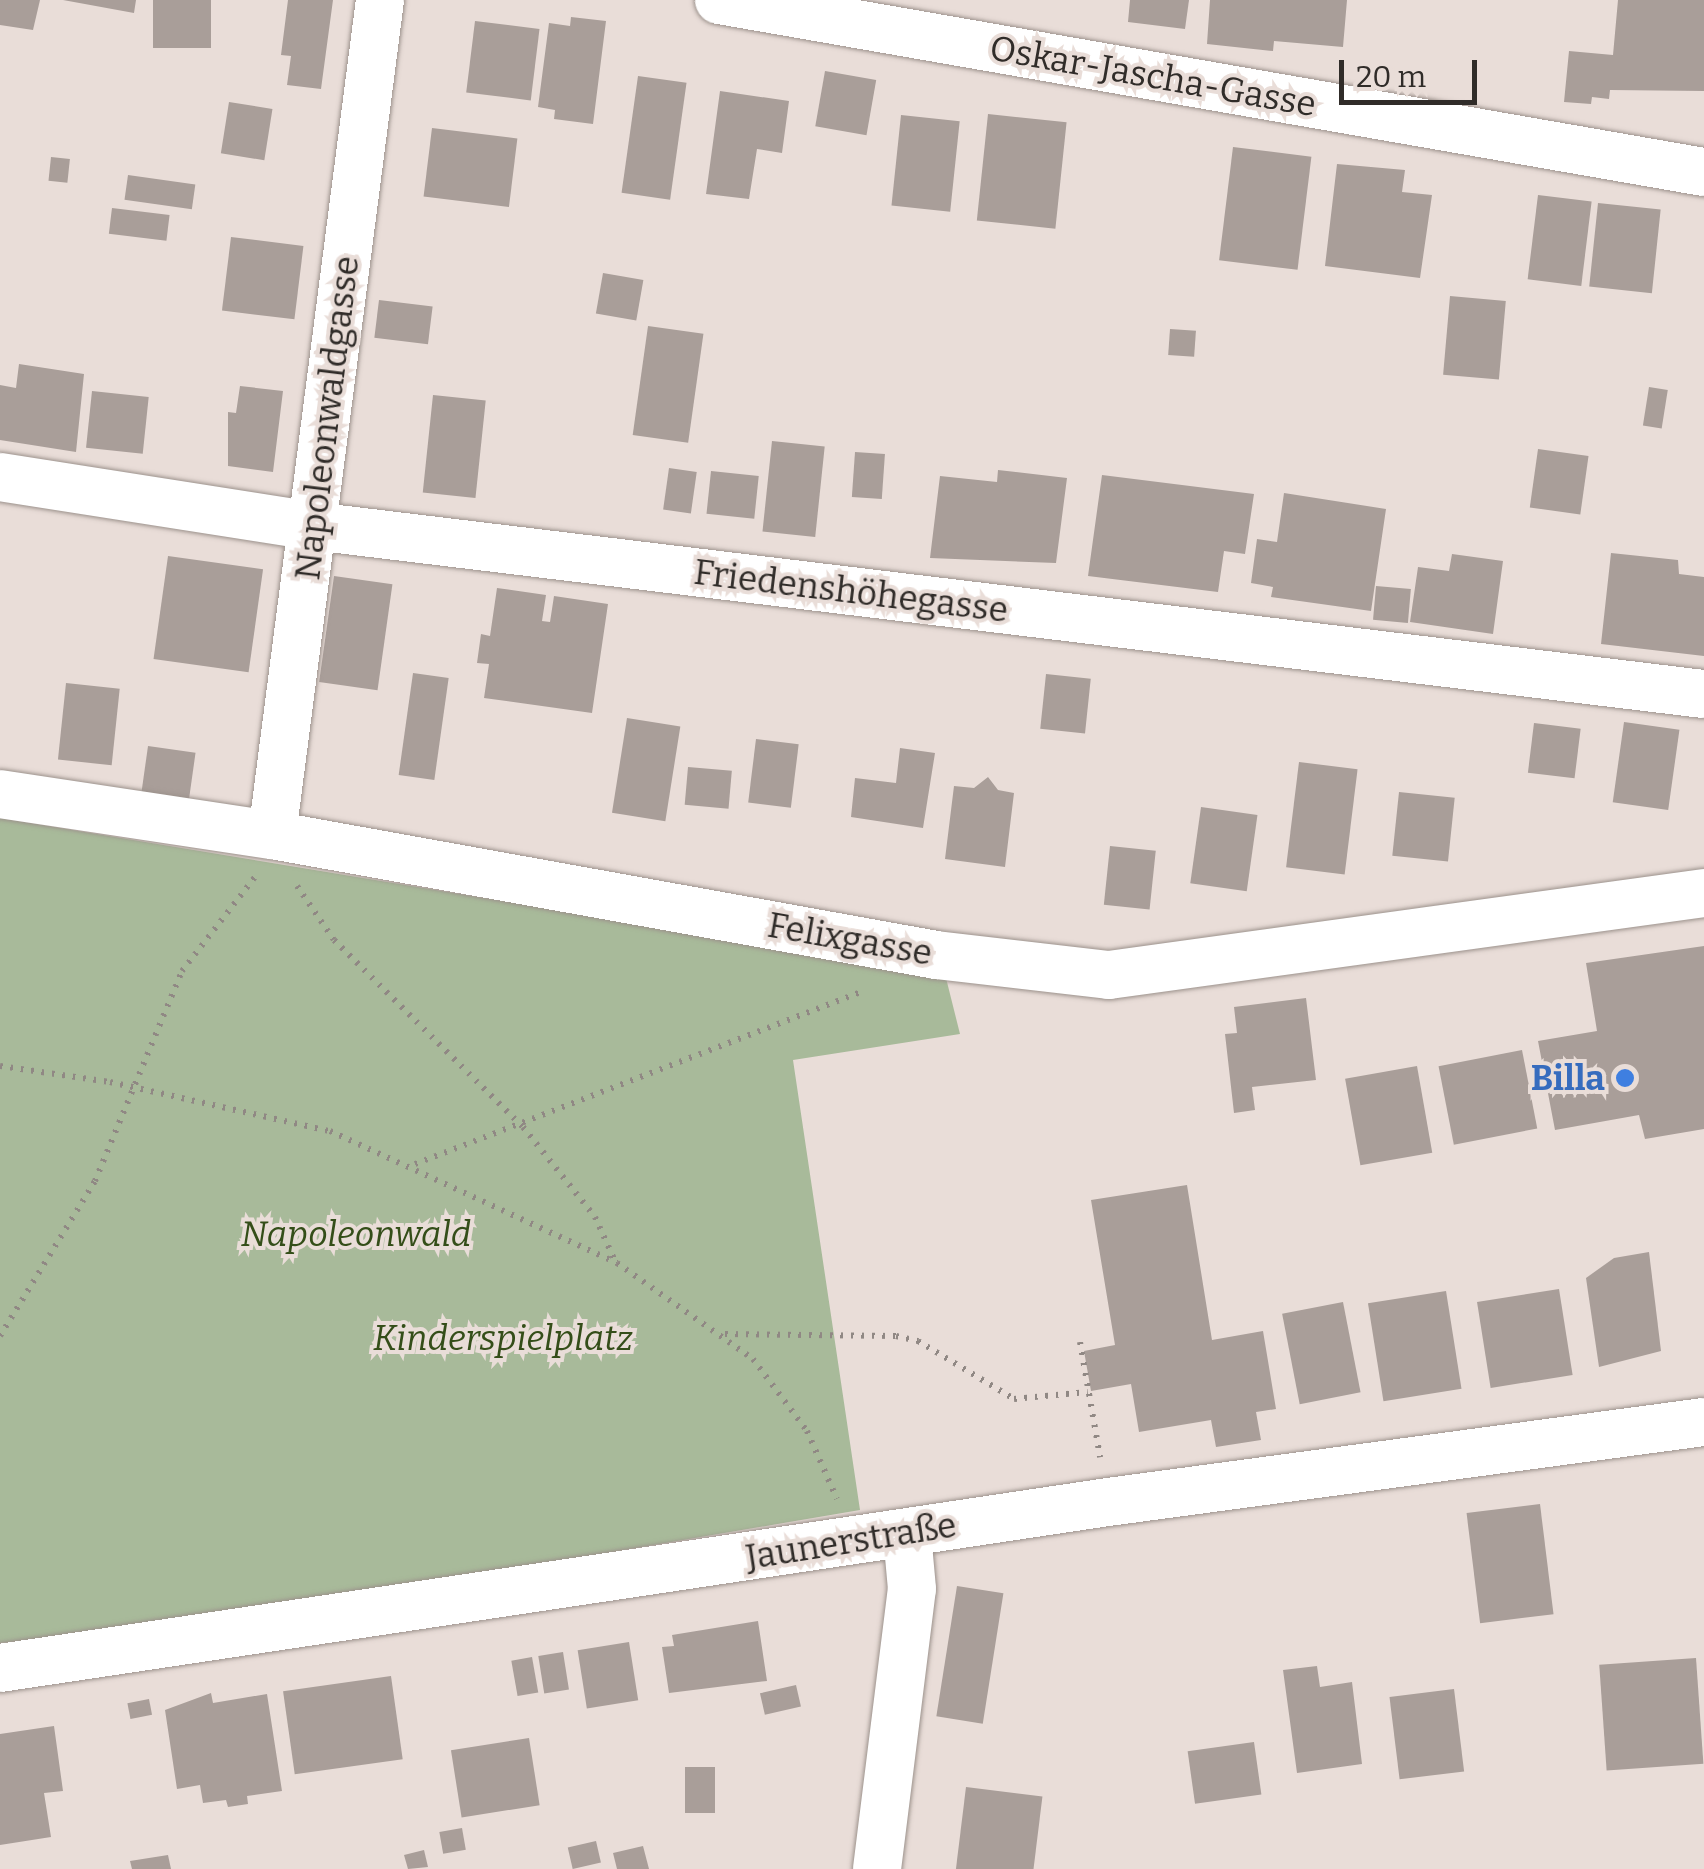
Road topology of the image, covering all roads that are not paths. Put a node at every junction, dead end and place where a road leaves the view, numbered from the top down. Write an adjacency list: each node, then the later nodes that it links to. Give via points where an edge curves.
1 (380, 0): 5 (street, Napoleonwaldgasse)
2 (720, 0): 3 (street, Oskar-Jascha-Gasse)
3 (1704, 172)
4 (0, 477): 5 (street, Friedenshöhegasse)
5 (313, 526): 6 (street, Friedenshöhegasse); 8 (street, Napoleonwaldgasse)
6 (1704, 694)
7 (0, 794): 8 (street, Felixgasse)
8 (272, 835): 9 (street, Felixgasse, via 936,955 1109,974)
9 (1704, 892)
10 (1704, 1422): 11 (street, Jaunerstraße)
11 (907, 1534): 12 (street, Jaunerstraße); 13 (street, via 912,1589)
12 (0, 1668)
13 (877, 1869)

